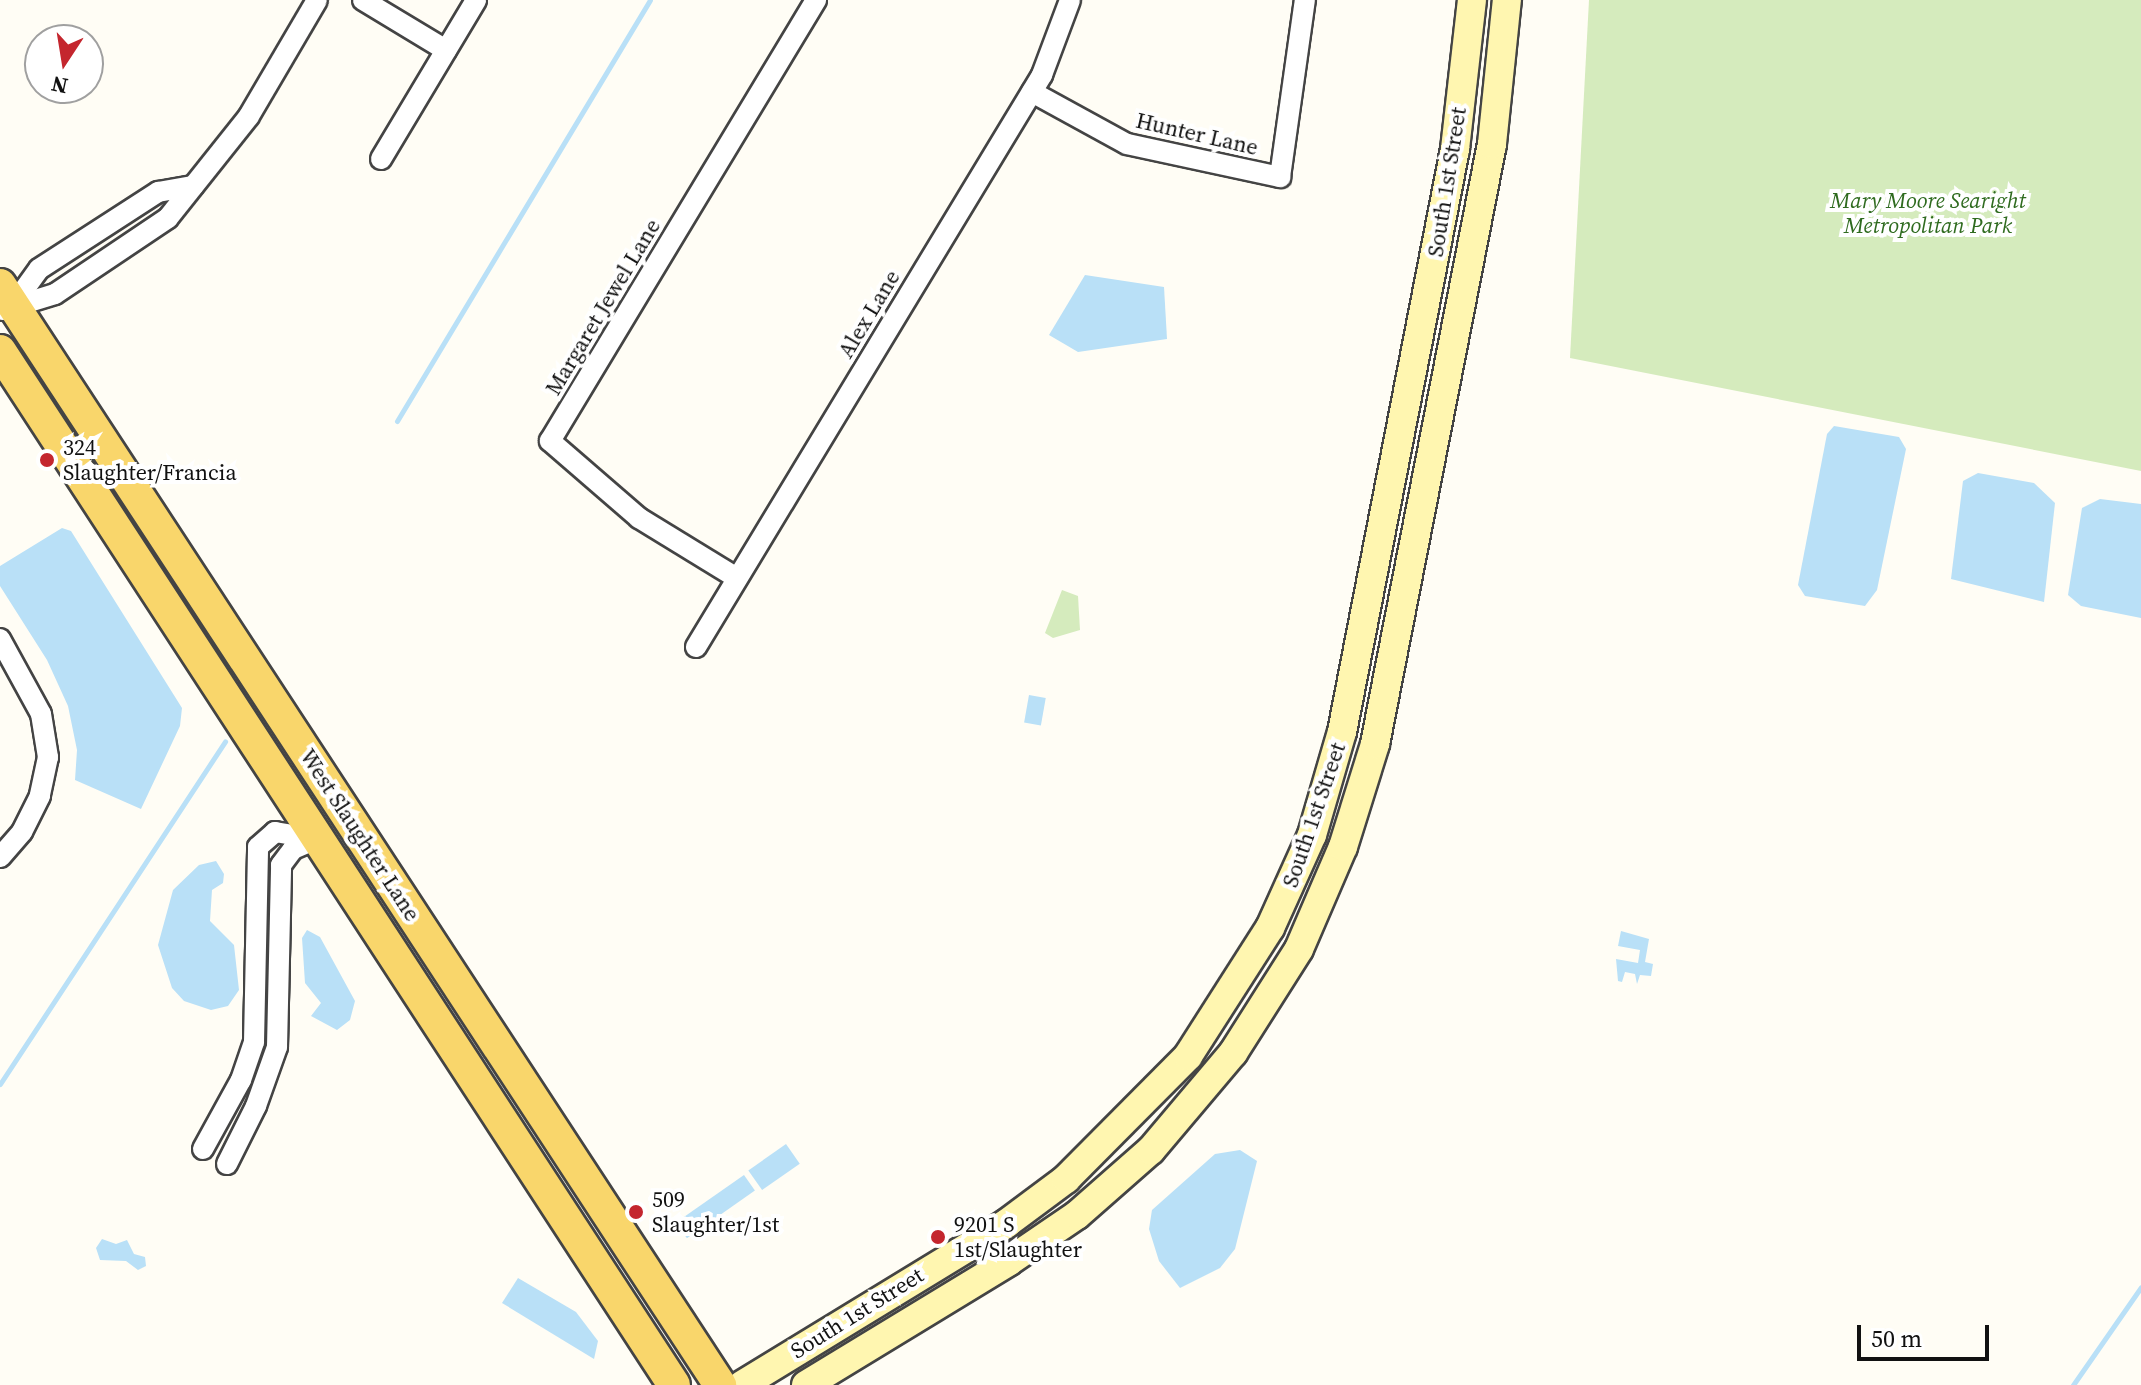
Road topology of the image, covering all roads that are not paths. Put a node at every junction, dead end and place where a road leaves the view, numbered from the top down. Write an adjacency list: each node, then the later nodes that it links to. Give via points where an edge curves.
1 (317, 0): 12 (street, via 249,116)
2 (363, 0): 9 (street)
3 (476, 0): 9 (street)
4 (816, 0): 17 (street, Margaret Jewel Lane, via 550,441 639,518)
5 (1070, 0): 10 (street, Alex Lane, via 1061,36)
6 (1305, 0): 10 (street, Hunter Lane, via 1280,177 1127,144)
7 (1472, 5): 8 (main road); 15 (main road, South 1st Street, via 1455,149)
8 (1506, 7): 16 (main road, South 1st Street, via 1492,144)
9 (446, 50): 11 (street)
10 (1032, 92): 17 (street, Alex Lane)
11 (381, 159)
12 (193, 186): 13 (street, via 158,192 39,269); 13 (street, via 168,218 55,294)
13 (4, 301): 20 (main road, West Slaughter Lane)
14 (0, 351): 22 (main road, West Slaughter Lane)
15 (1407, 399): 16 (main road); 21 (main road, South 1st Street, via 1342,732)
16 (1440, 407): 23 (main road, South 1st Street, via 1375,744)
17 (737, 578): 19 (street, Alex Lane)
18 (0, 639): 24 (street, via 41,714 48,757 40,796 22,832)
19 (696, 647)
20 (346, 813): 22 (main road); 27 (main road, West Slaughter Lane)
21 (1312, 835): 23 (main road); 29 (main road, South 1st Street, via 1270,928 1215,1019 1165,1082)
22 (317, 839): 25 (main road, West Slaughter Lane); 26 (street, via 275,832 258,847 254,1042 241,1080); 28 (street, via 293,849 281,865 277,1047)
23 (1343, 847): 30 (main road, South 1st Street, via 1299,949 1233,1053 1151,1150)
24 (0, 857)
25 (436, 1017): 27 (main road, via 465,1025 550,1150); 31 (main road, West Slaughter Lane)
26 (203, 1149)
27 (566, 1150): 32 (main road, West Slaughter Lane)
28 (227, 1164)
29 (1066, 1179): 30 (main road); 33 (main road, South 1st Street, via 1007,1223)
30 (1077, 1215): 34 (main road, South 1st Street)
31 (674, 1385)
32 (720, 1385)
33 (742, 1385)
34 (806, 1385)

